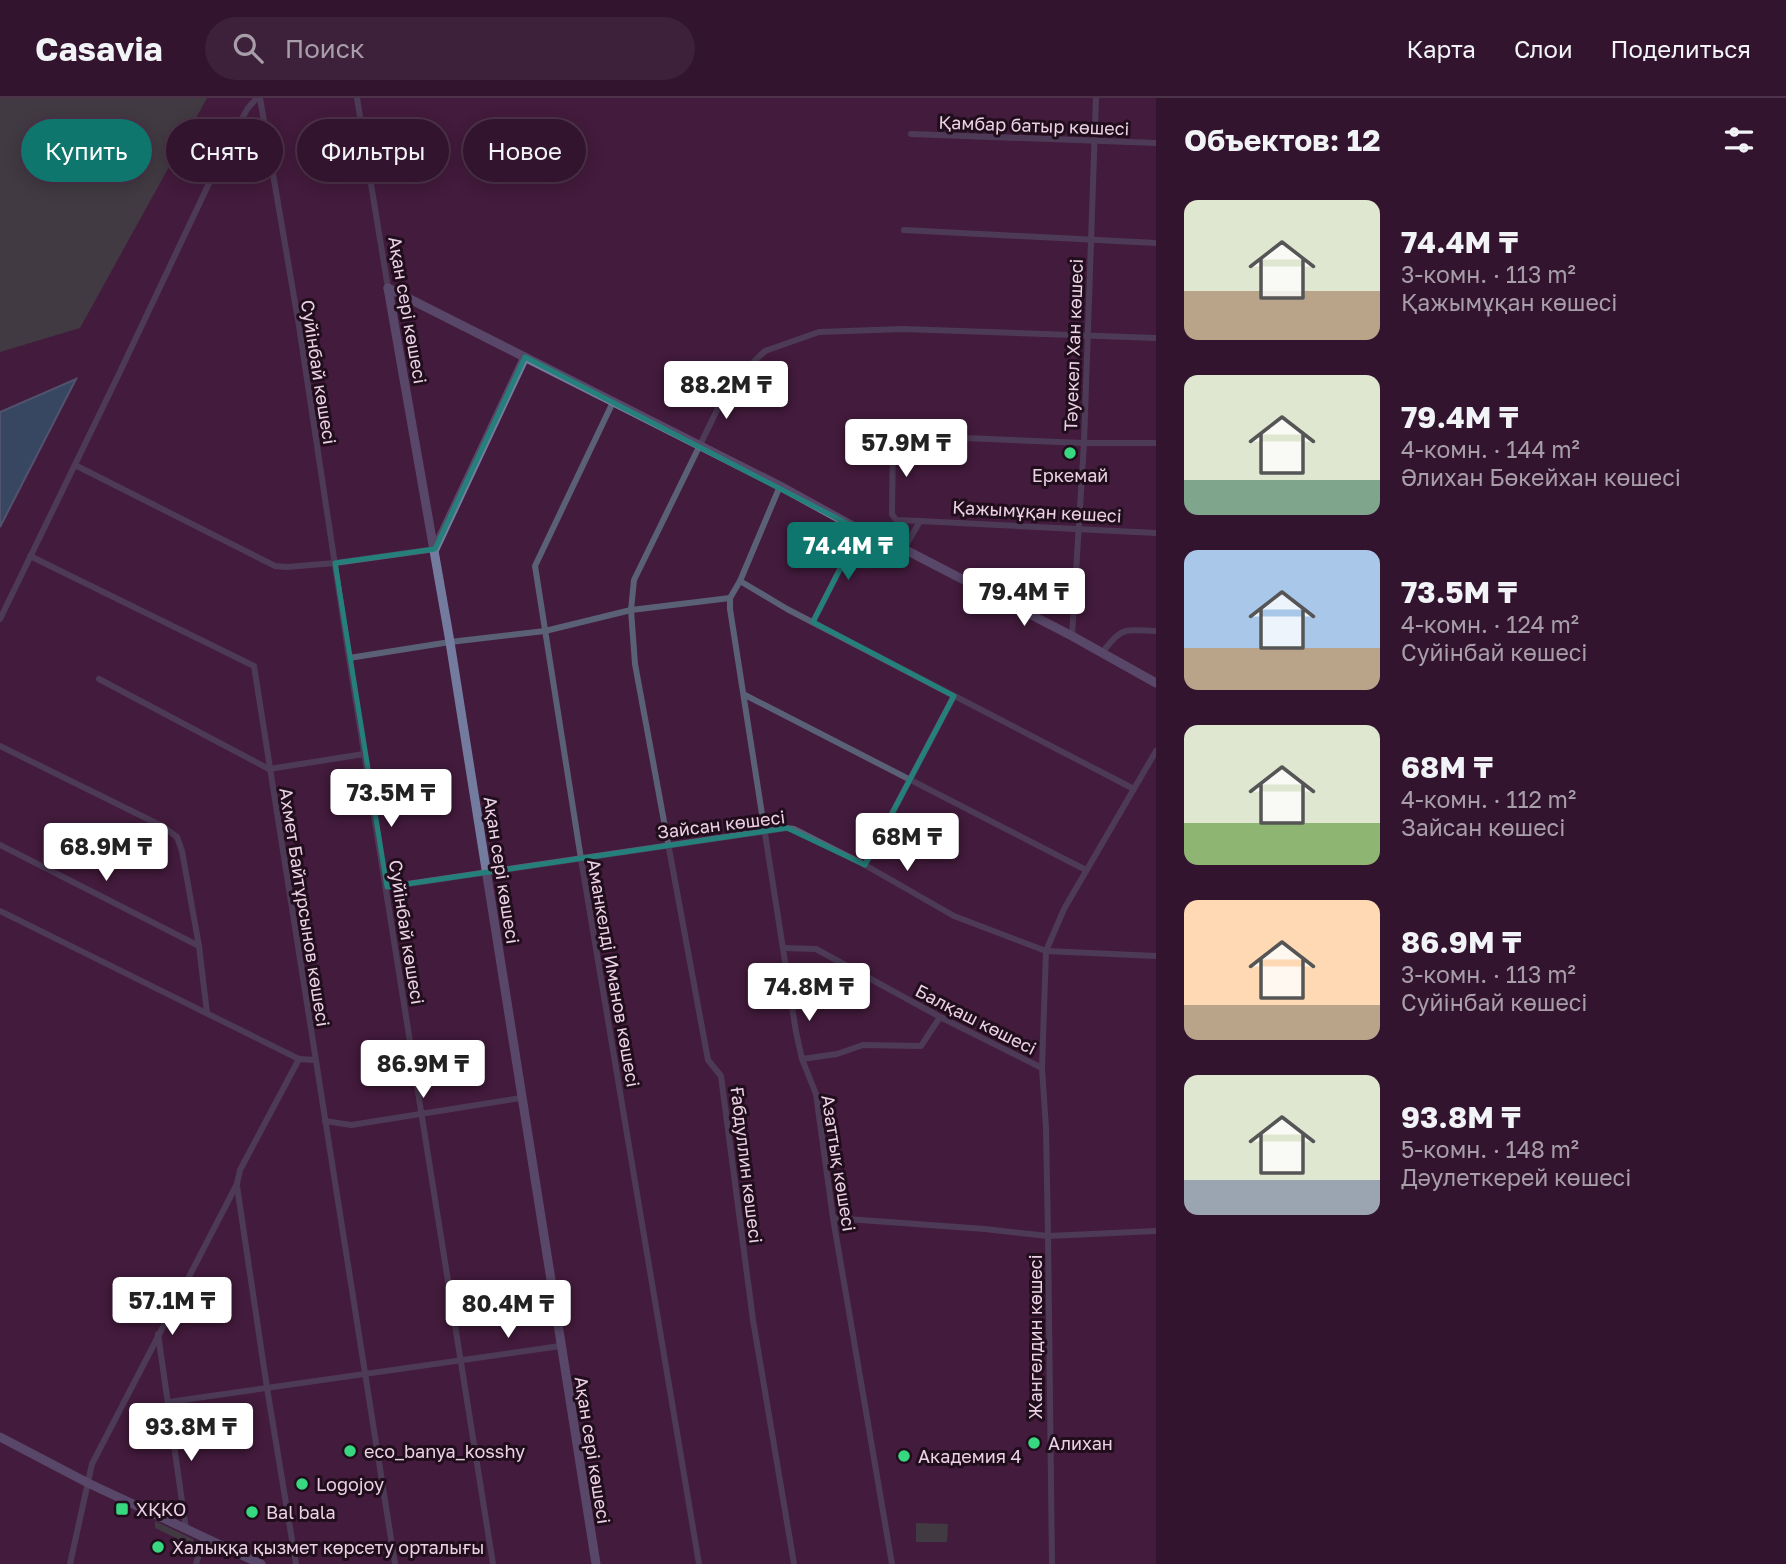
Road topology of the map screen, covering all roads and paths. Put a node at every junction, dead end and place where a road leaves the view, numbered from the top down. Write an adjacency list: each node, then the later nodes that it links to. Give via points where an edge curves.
1 (258, 98): 18 (street, via 229,141); 27 (street, Суйінбай көшесі)
2 (357, 98): 10 (street, Ақан сері көшесі)
3 (1096, 98): 5 (street, Тәуекел Хан көшесі)
4 (911, 134): 5 (street, Қамбар батыр көшесі)
5 (1094, 141): 6 (street, Қамбар батыр көшесі); 8 (street, Тәуекел Хан көшесі)
6 (1156, 144)
7 (904, 230): 8 (street)
8 (1091, 241): 9 (street); 11 (street, Тәуекел Хан көшесі)
9 (1156, 243)
10 (388, 288): 13 (street); 25 (street, Ақан сері көшесі)
11 (1086, 335): 12 (street, Ғабдуллин көшесі); 15 (street, Тәуекел Хан көшесі); 17 (street, Ғабдуллин көшесі, via 819,332 765,351 740,375)
12 (1156, 338)
13 (525, 357): 14 (street); 25 (street)
14 (613, 401): 17 (street); 33 (street, Аманкелді Иманов көшесі, via 535,566)
15 (1084, 443): 16 (street); 20 (street, Қажымұқан көшесі, via 893,435 892,514 896,520); 22 (street, Тәуекел Хан көшесі)
16 (1156, 443)
17 (699, 447): 19 (street); 30 (street, Ғабдуллин көшесі, via 634,580)
18 (75, 465): 26 (street); 27 (street, via 275,566)
19 (780, 486): 21 (street); 28 (street)
20 (920, 521): 22 (street, Қажымұқан көшесі); 24 (street)
21 (860, 530): 24 (street); 32 (street)
22 (1079, 530): 23 (street, Қажымұқан көшесі); 35 (street, Тәуекел Хан көшесі)
23 (1156, 533)
24 (904, 549): 35 (street)
25 (435, 550): 27 (street); 36 (street, Ақан сері көшесі)
26 (30, 556): 31 (street); 46 (street, Ахмет Байтұрсынов көшесі, via 254,666)
27 (335, 563): 38 (street, Суйінбай көшесі)
28 (740, 581): 29 (street); 32 (street)
29 (730, 598): 30 (street); 41 (street, Азаттық көшесі)
30 (631, 610): 33 (street); 51 (street, Ғабдуллин көшесі, via 635,664)
31 (0, 619)
32 (813, 622): 42 (street)
33 (545, 631): 36 (street); 52 (street, Аманкелді Иманов көшесі)
34 (1156, 631): 37 (street, via 1123,631)
35 (1072, 636): 37 (street)
36 (450, 642): 38 (street); 55 (street, Ақан сері көшесі)
37 (1102, 653): 40 (street)
38 (349, 658): 45 (street, Суйінбай көшесі)
39 (99, 678): 46 (street)
40 (1156, 683)
41 (745, 695): 47 (street); 49 (street, Азаттық көшесі)
42 (954, 696): 47 (street); 48 (street)
43 (0, 746): 58 (street, via 177,837)
44 (1156, 751): 48 (street)
45 (365, 754): 46 (street); 56 (street, Суйінбай көшесі)
46 (269, 769): 66 (street, Ахмет Байтұрсынов көшесі)
47 (910, 780): 53 (street); 54 (street)
48 (1133, 789): 54 (street)
49 (766, 830): 51 (street, Зайсан көшесі); 53 (street, Зайсан көшесі, via 794,829); 59 (street, Азаттық көшесі)
50 (0, 845): 58 (street)
51 (669, 845): 52 (street, Зайсан көшесі); 93 (street, Ғабдуллин көшесі, via 708,1060 721,1076 753,1320)
52 (581, 859): 55 (street, Зайсан көшесі); 92 (street, Аманкелді Иманов көшесі)
53 (865, 865): 60 (street, Зайсан көшесі, via 954,916)
54 (1086, 870): 60 (street)
55 (486, 872): 56 (street, Зайсан көшесі); 68 (street, Ақан сері көшесі)
56 (387, 887): 69 (street, Суйінбай көшесі)
57 (0, 911): 62 (street)
58 (199, 946): 62 (street)
59 (784, 948): 63 (street, Балқаш көшесі, via 816,949); 65 (street, Азаттық көшесі)
60 (1046, 951): 61 (street, Зайсан көшесі); 67 (street, Жангелдин көшесі)
61 (1156, 956)
62 (207, 1013): 64 (street)
63 (940, 1017): 65 (street, via 921,1046 863,1045); 67 (street, Балқаш көшесі)
64 (299, 1059): 66 (street); 71 (street, via 240,1170)
65 (802, 1059): 72 (street, Азаттық көшесі, via 816,1094)
66 (315, 1060): 70 (street, Ахмет Байтұрсынов көшесі)
67 (1042, 1068): 74 (street, Жангелдин көшесі)
68 (521, 1098): 69 (street); 76 (street, Ақан сері көшесі)
69 (421, 1114): 70 (street, via 351,1125); 77 (street, Суйінбай көшесі)
70 (325, 1121): 78 (street, Ахмет Байтұрсынов көшесі)
71 (237, 1184): 75 (street); 79 (street)
72 (833, 1218): 74 (street); 94 (street, Азаттық көшесі)
73 (1156, 1231): 74 (street)
74 (1048, 1236): 95 (street, Жангелдин көшесі)
75 (158, 1334): 80 (street); 82 (street, via 92,1464)
76 (560, 1346): 77 (street); 91 (street, Ақан сері көшесі)
77 (460, 1362): 78 (street); 90 (street, Суйінбай көшесі)
78 (364, 1372): 79 (street); 89 (street, Ахмет Байтұрсынов көшесі)
79 (267, 1388): 80 (street); 88 (street)
80 (169, 1402): 83 (street)
81 (0, 1437): 82 (street)
82 (88, 1483): 83 (street); 85 (street)
83 (186, 1529): 84 (street)
84 (204, 1538): 86 (street); 87 (street)
85 (70, 1564)
86 (196, 1564)
87 (261, 1564)
88 (296, 1564)
89 (395, 1564)
90 (493, 1564)
91 (596, 1564)
92 (699, 1564)
93 (794, 1564)
94 (892, 1564)
95 (1052, 1564)

